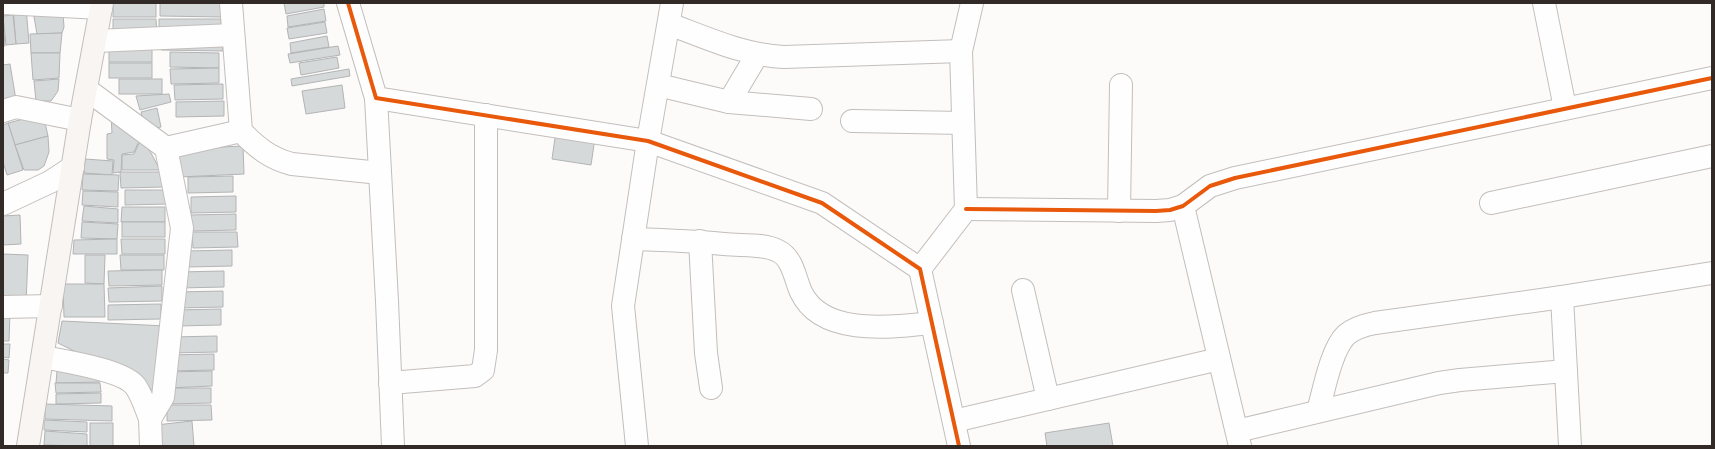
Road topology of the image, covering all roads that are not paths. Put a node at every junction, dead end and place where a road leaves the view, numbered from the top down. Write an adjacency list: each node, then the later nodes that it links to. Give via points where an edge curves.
1 (3, 3): 6 (street)
2 (231, 3): 8 (street)
3 (348, 3): 16 (street)
4 (972, 3): 10 (street)
5 (1544, 3): 18 (street)
6 (102, 6): 9 (main road)
7 (671, 13): 11 (street); 13 (street)
8 (233, 35): 9 (street); 25 (street)
9 (95, 41): 15 (main road)
10 (961, 51): 11 (street, via 784,57); 24 (street)
11 (757, 55): 17 (street)
12 (1712, 78): 18 (street)
13 (658, 85): 17 (street); 26 (street)
14 (1122, 85): 35 (street)
15 (86, 89): 22 (main road); 27 (street)
16 (376, 98): 21 (street); 30 (street)
17 (729, 102): 19 (street)
18 (1565, 108): 33 (street, via 1235,178 1210,186)
19 (811, 109)
20 (3, 111): 22 (street, via 16,107)
21 (486, 115): 26 (street); 48 (street, via 486,350 483,370 475,376)
22 (80, 120): 29 (main road)
23 (852, 122): 24 (street)
24 (963, 123): 34 (street)
25 (241, 131): 27 (street); 30 (street, via 256,146 280,161)
26 (648, 141): 36 (street); 38 (street, via 822,203)
27 (166, 148): 52 (street, via 182,228 162,397)
28 (1712, 156): 31 (street)
29 (73, 167): 32 (street, via 50,182); 42 (main road)
30 (380, 173): 48 (street)
31 (1491, 203)
32 (3, 204)
33 (1183, 206): 35 (street, via 1170,210); 46 (street)
34 (966, 209): 35 (street); 38 (street)
35 (1119, 211)
36 (633, 239): 37 (street); 58 (street, via 623,306)
37 (700, 241): 44 (street, via 768,247 779,251 788,258 809,305 830,319 874,327); 49 (street, via 705,346)
38 (920, 269): 44 (street)
39 (1712, 273): 41 (street)
40 (1023, 290): 50 (street)
41 (1562, 297): 47 (street); 51 (street, via 1360,326 1347,334 1336,349)
42 (51, 306): 43 (street); 45 (main road)
43 (3, 307)
44 (932, 323): 53 (street)
45 (43, 357): 52 (street, via 102,369 128,380 136,386); 55 (main road)
46 (1218, 359): 50 (street); 54 (street)
47 (1566, 372): 51 (street, via 1439,383); 60 (street)
48 (390, 383): 57 (street)
49 (711, 388)
50 (1048, 399): 53 (street)
51 (1318, 411): 54 (street)
52 (150, 418): 56 (street)
53 (954, 421): 59 (street)
54 (1238, 439)
55 (28, 446)
56 (151, 446)
57 (393, 446)
58 (637, 446)
59 (959, 446)
60 (1568, 446)

